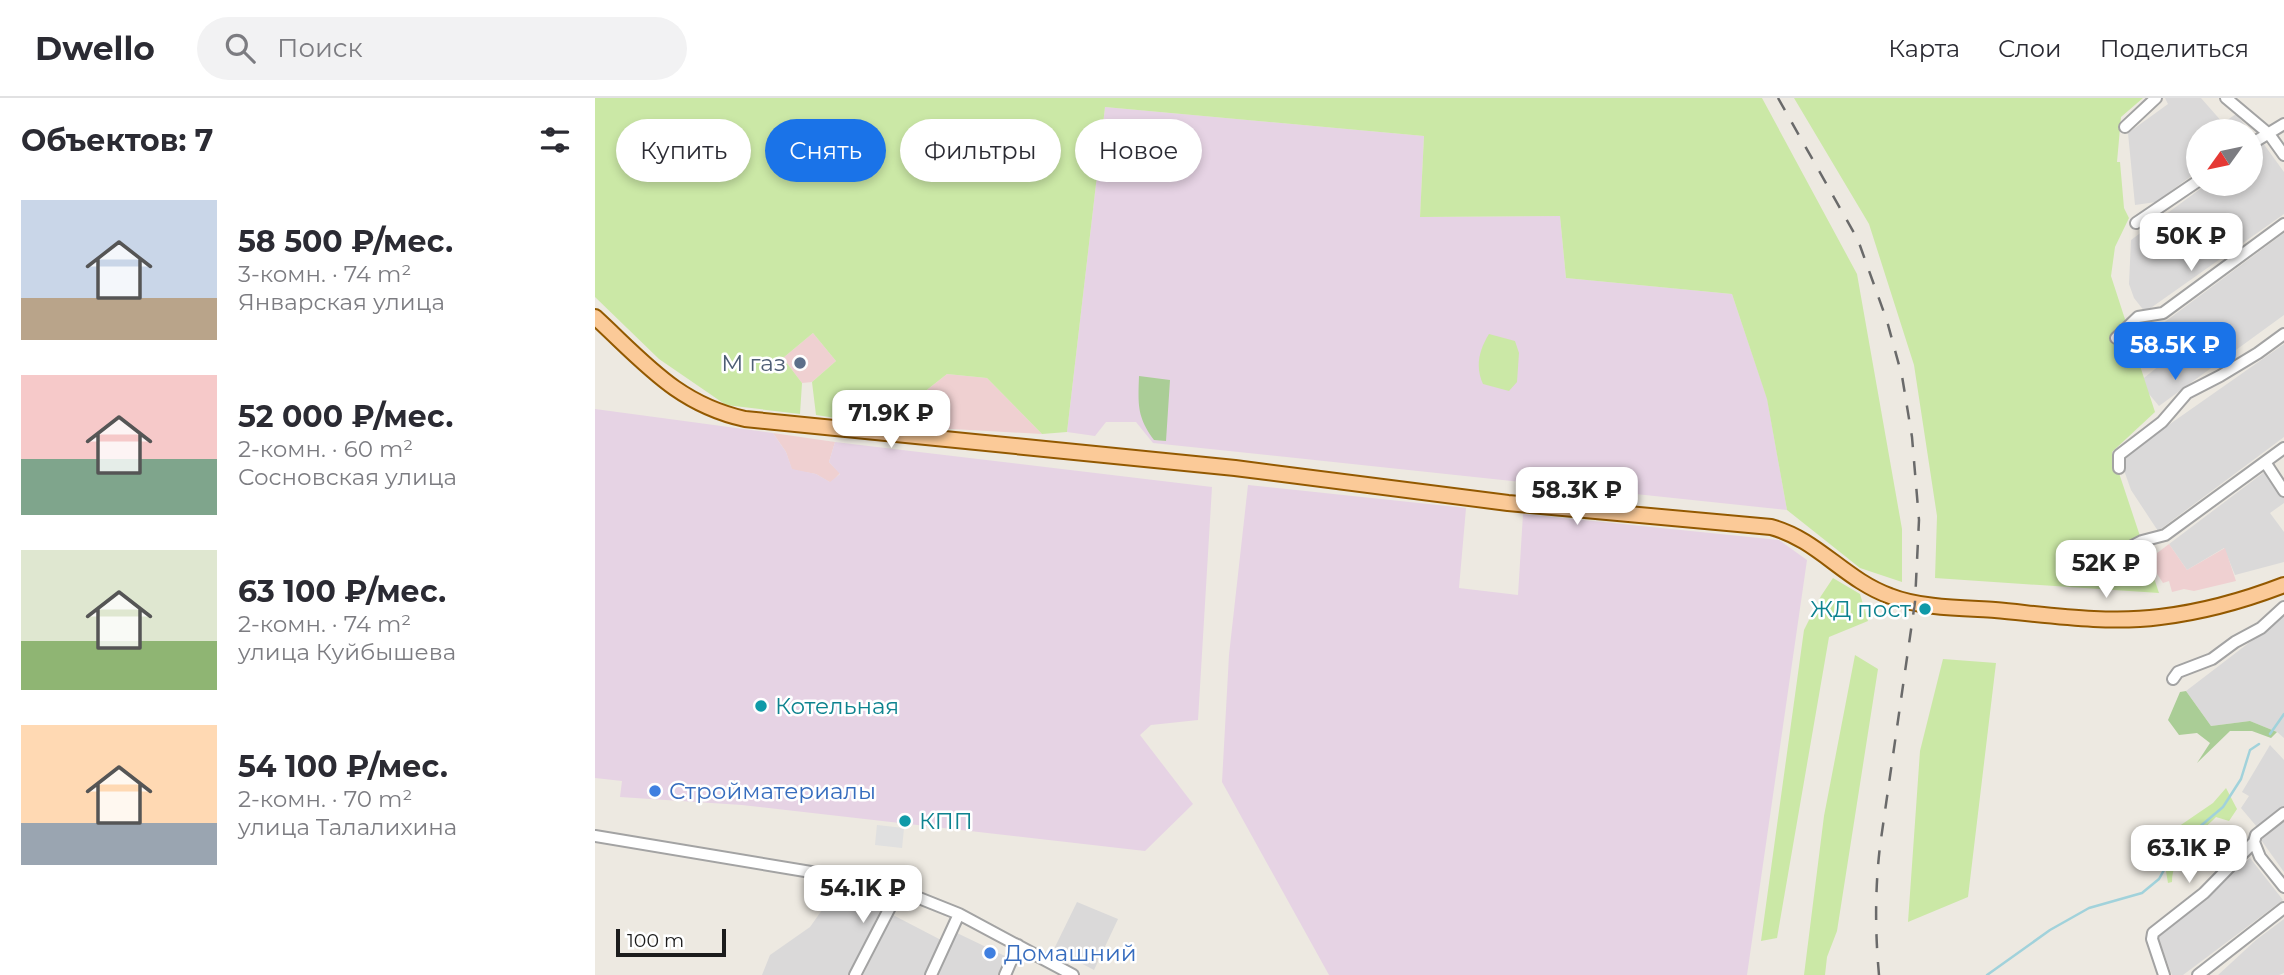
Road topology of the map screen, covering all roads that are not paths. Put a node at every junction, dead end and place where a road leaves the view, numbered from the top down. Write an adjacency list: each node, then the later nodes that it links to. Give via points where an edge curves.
1 (2156, 98): 4 (street)
2 (2226, 98): 5 (street)
3 (2284, 124): 5 (street)
4 (2126, 127)
5 (2269, 134): 6 (street); 7 (street)
6 (2263, 137)
7 (2284, 155)
8 (2186, 189): 9 (street)
9 (2136, 223)
10 (2284, 224): 13 (street, via 2163,313 2138,317)
11 (595, 317): 19 (main road, via 688,399 720,413 755,420 1234,468 1508,503 1771,527 1806,541 1868,586 1918,602 2074,617 2160,618)
12 (2284, 334): 16 (street, via 2187,393 2161,422 2119,455)
13 (2116, 338)
14 (2284, 448): 15 (street)
15 (2265, 462): 17 (street); 18 (street, via 2165,535)
16 (2119, 468)
17 (2284, 491)
18 (2119, 553)
19 (2284, 585)
20 (2284, 607): 21 (street, via 2260,628 2212,659 2178,672)
21 (2173, 679)
22 (2284, 813): 24 (street, via 2256,835)
23 (595, 835): 28 (street)
24 (2254, 842): 25 (street); 26 (street)
25 (2242, 854): 26 (street); 36 (street, via 2204,893 2153,933)
26 (2260, 857): 27 (street)
27 (2284, 887)
28 (898, 890): 30 (street); 32 (street)
29 (2284, 908): 37 (street)
30 (959, 914): 31 (street); 33 (street)
31 (1019, 945): 34 (street); 35 (street)
32 (855, 975)
33 (931, 975)
34 (1005, 975)
35 (1073, 975)
36 (2164, 975)
37 (2198, 975)

